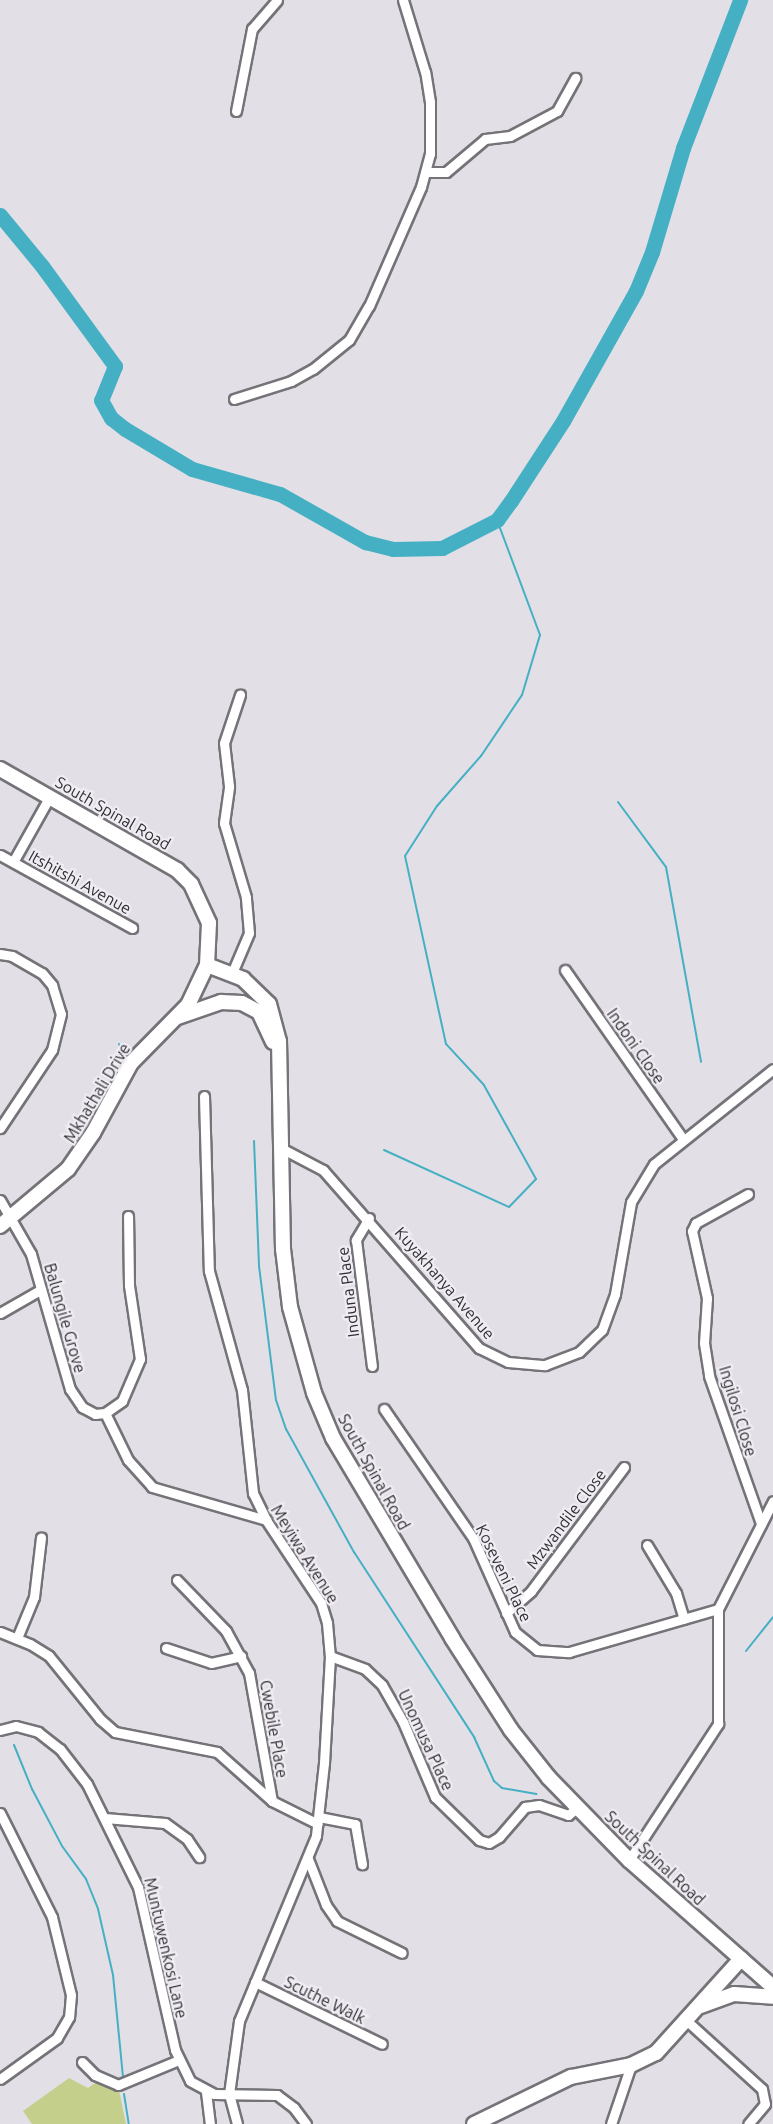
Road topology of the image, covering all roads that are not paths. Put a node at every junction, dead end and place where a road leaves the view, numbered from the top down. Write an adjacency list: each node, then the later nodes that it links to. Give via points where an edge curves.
1 (277, 0): 4 (street, via 252,29)
2 (403, 0): 5 (street, via 430,102)
3 (575, 78): 5 (street, via 557,111 510,136 485,139 446,172)
4 (236, 111)
5 (427, 172): 6 (street, via 369,306 349,340 321,364 291,381)
6 (234, 399)
7 (240, 695): 16 (street, via 224,743 229,786 224,823 246,897 249,933)
8 (0, 769): 9 (street, South Spinal Road)
9 (50, 796): 11 (street, Itshitshi Avenue); 14 (street, South Spinal Road, via 177,870 196,894 209,923)
10 (0, 855): 11 (street, Itshitshi Avenue)
11 (13, 862): 12 (street, Itshitshi Avenue)
12 (132, 928)
13 (0, 954): 21 (street, via 20,959 42,973 52,985 61,1014 52,1050)
14 (207, 965): 16 (street, South Spinal Road); 17 (street, Mkhathali Drive, via 198,990)
15 (565, 970): 22 (street, Indoni Close)
16 (232, 973): 18 (street, South Spinal Road, via 257,990 269,1004 276,1021)
17 (171, 1020): 18 (street, via 221,1002 242,1003 264,1019); 27 (street, Mkhathali Drive, via 132,1063 68,1169)
18 (279, 1058): 23 (street, South Spinal Road)
19 (773, 1069): 22 (street, Kuyakhanya Avenue)
20 (204, 1096): 37 (street, Meyiwa Avenue, via 209,1271 242,1390 253,1493)
21 (0, 1128)
22 (683, 1139): 28 (street, Kuyakhanya Avenue, via 654,1164 631,1202 615,1294 602,1330 592,1342 564,1360 522,1366 479,1348)
23 (279, 1147): 28 (street, Kuyakhanya Avenue, via 323,1170); 52 (street, South Spinal Road, via 283,1249 290,1307 311,1383 333,1438 357,1484 511,1730)
24 (748, 1194): 38 (street, Ingilosi Close, via 696,1222 692,1231 707,1298 704,1343 709,1376)
25 (0, 1200): 27 (street, Balungile Grove)
26 (128, 1216): 34 (street, via 129,1285 140,1359 122,1401)
27 (12, 1218): 29 (street, Mkhathali Drive); 30 (street, Balungile Grove, via 31,1254)
28 (369, 1218): 32 (street, Induna Place, via 356,1240)
29 (0, 1226)
30 (40, 1290): 31 (street); 34 (street, Balungile Grove, via 70,1389 82,1407)
31 (0, 1313)
32 (372, 1366)
33 (384, 1409): 43 (street, Koseveni Place, via 473,1538)
34 (105, 1413): 37 (street, via 128,1460 152,1486)
35 (624, 1467): 43 (street, Mzwandile Close, via 531,1591)
36 (773, 1501): 38 (street)
37 (266, 1520): 49 (street, Meyiwa Avenue, via 321,1603)
38 (761, 1524): 42 (street)
39 (40, 1537): 46 (street, via 34,1597)
40 (647, 1545): 44 (street, via 676,1593)
41 (177, 1580): 48 (street, Cwebile Place, via 217,1621)
42 (718, 1609): 44 (street, Koseveni Place); 58 (street, via 718,1724)
43 (506, 1613): 44 (street, Koseveni Place, via 526,1644 556,1654)
44 (684, 1619)
45 (0, 1632): 46 (street)
46 (17, 1638): 51 (street, via 57,1663 89,1706 115,1732 217,1752)
47 (166, 1648): 48 (street, via 211,1663)
48 (241, 1656): 51 (street, Cwebile Place, via 252,1686)
49 (330, 1656): 52 (street, Unomusa Place, via 365,1669 382,1685 403,1722 435,1797 479,1840 489,1843 499,1837 525,1807 539,1805 568,1815); 55 (street, Meyiwa Avenue)
50 (0, 1730): 54 (street, Muntuwenkosi Lane, via 26,1727 46,1737 75,1767)
51 (272, 1800): 55 (street)
52 (577, 1808): 58 (street, South Spinal Road)
53 (0, 1813): 71 (street, via 52,1917 71,1995 69,2017 57,2038)
54 (105, 1818): 56 (street, via 165,1823 187,1839); 68 (street, Muntuwenkosi Lane, via 138,1887)
55 (318, 1820): 57 (street, Meyiwa Avenue); 59 (street, via 355,1824)
56 (199, 1857)
57 (308, 1859): 60 (street, via 326,1905 337,1921); 62 (street, Meyiwa Avenue)
58 (629, 1860): 61 (street, South Spinal Road)
59 (362, 1864)
60 (402, 1953)
61 (741, 1959): 63 (street, South Spinal Road); 65 (street)
62 (255, 1982): 67 (street, Scuthe Walk); 73 (street, Meyiwa Avenue, via 234,2041)
63 (773, 1987)
64 (773, 1997): 65 (street, via 734,1994)
65 (699, 2006): 66 (street)
66 (687, 2021): 70 (street, via 656,2053); 74 (street, via 756,2081)
67 (382, 2044)
68 (179, 2060): 69 (street, via 126,2084 112,2083); 72 (street, Muntuwenkosi Lane, via 190,2080)
69 (82, 2062)
70 (631, 2065): 78 (street, via 571,2077); 79 (street)
71 (0, 2079)
72 (206, 2092): 73 (street); 75 (street)
73 (229, 2094): 76 (street, Meyiwa Avenue); 77 (street, via 277,2095)
74 (769, 2104): 80 (street)
75 (210, 2124)
76 (237, 2124)
77 (306, 2124)
78 (474, 2124)
79 (611, 2124)
80 (748, 2124)

